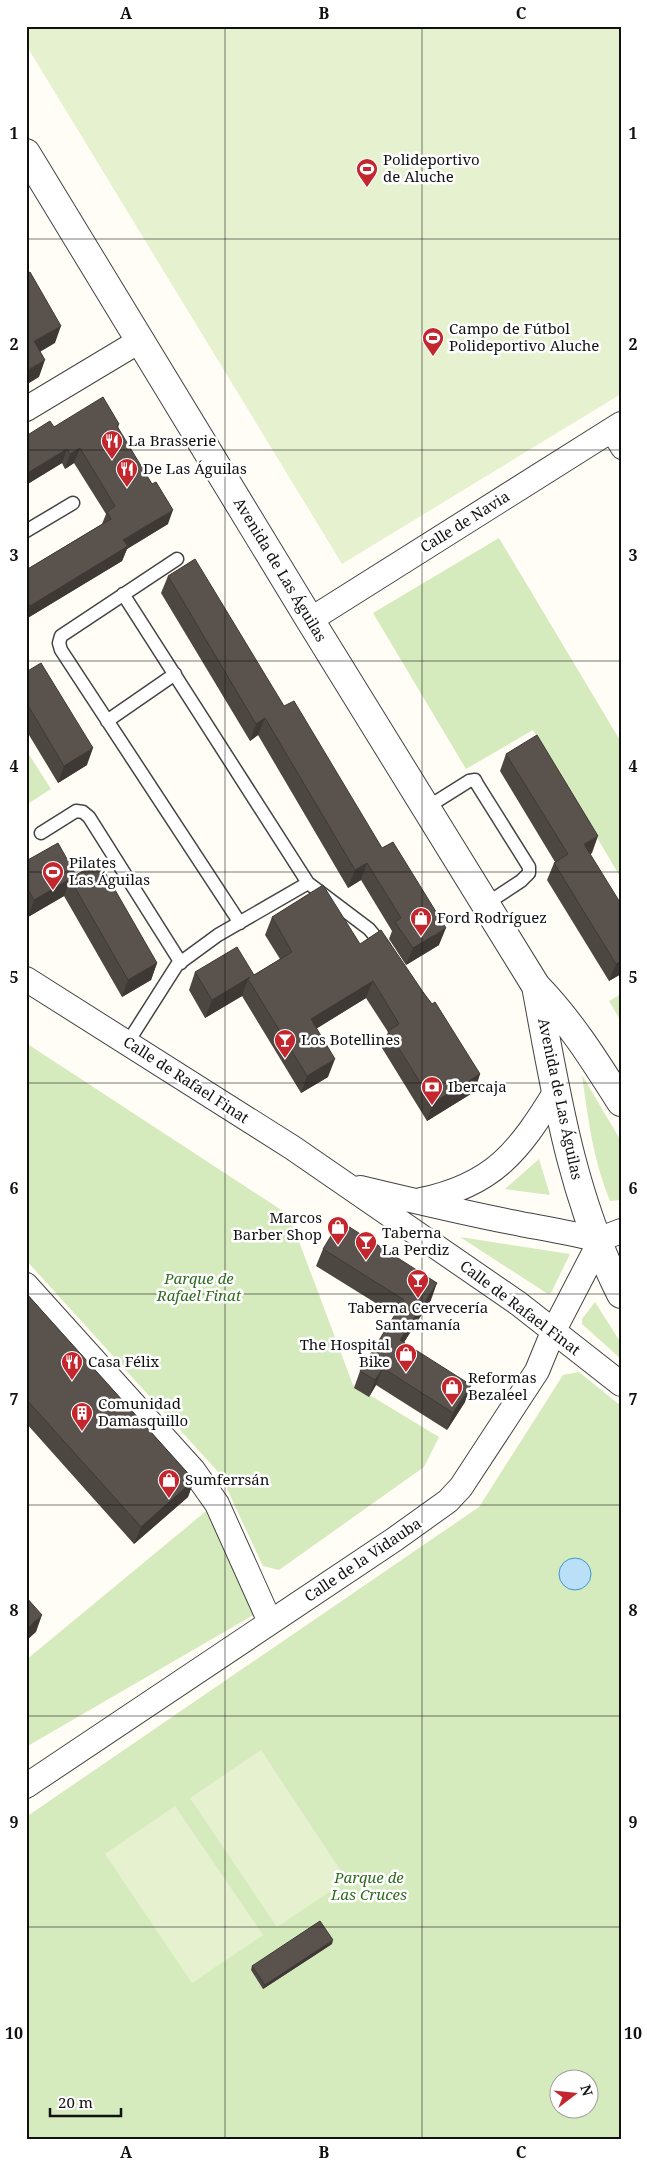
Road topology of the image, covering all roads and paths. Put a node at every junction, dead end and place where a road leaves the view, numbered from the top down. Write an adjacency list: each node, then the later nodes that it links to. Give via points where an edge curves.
1 (26, 153): 2 (street, Avenida de Las Águilas)
2 (141, 340): 3 (street); 9 (street, Avenida de Las Águilas)
3 (26, 408)
4 (617, 435): 9 (street, Calle de Navia)
5 (73, 503): 6 (lane)
6 (26, 531)
7 (178, 559): 8 (lane)
8 (123, 594): 10 (lane); 11 (lane, via 61,636 59,643)
9 (310, 620): 12 (street, Avenida de Las Águilas)
10 (174, 674): 11 (lane); 14 (lane)
11 (107, 720): 16 (lane)
12 (426, 808): 15 (street, Avenida de Las Águilas); 15 (lane, via 475,780 529,868 521,882)
13 (41, 833): 18 (lane, via 76,811 89,817)
14 (308, 883): 16 (lane); 17 (lane, via 369,929)
15 (486, 904): 20 (street, Avenida de Las Águilas)
16 (240, 923): 18 (lane)
17 (390, 956)
18 (180, 962): 21 (lane)
19 (26, 979): 21 (street, Calle de Rafael Finat)
20 (536, 986): 22 (street, Avenida de Las Águilas); 23 (street, Avenida de Las Águilas, via 574,1030)
21 (128, 1042): 24 (street, Calle de Rafael Finat)
22 (556, 1091): 25 (street, via 535,1125 502,1164 482,1179 460,1189); 26 (street, Avenida de Las Águilas, via 567,1150 582,1202)
23 (621, 1102)
24 (345, 1184): 25 (street, Calle de Rafael Finat); 29 (street, Calle de Rafael Finat, via 519,1304)
25 (415, 1202): 26 (street, Calle de Rafael Finat, via 512,1223)
26 (609, 1235): 28 (street, Avenida de Las Águilas); 29 (street, Calle de la Vidauba, via 594,1253)
27 (26, 1285): 31 (street, via 193,1470 217,1504)
28 (621, 1294)
29 (553, 1332): 30 (street, Calle de Rafael Finat); 31 (street, Calle de la Vidauba, via 537,1371 448,1501)
30 (621, 1384)
31 (270, 1622): 32 (street, Calle de la Vidauba)
32 (26, 1786)

